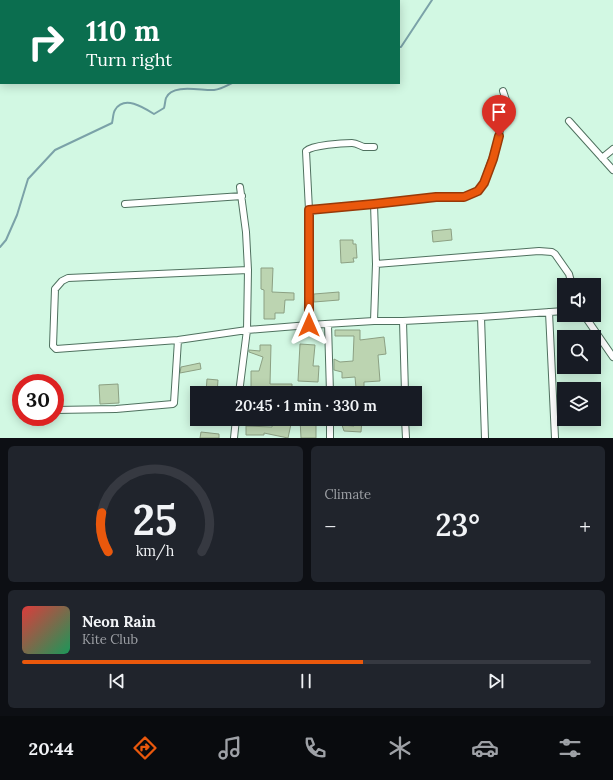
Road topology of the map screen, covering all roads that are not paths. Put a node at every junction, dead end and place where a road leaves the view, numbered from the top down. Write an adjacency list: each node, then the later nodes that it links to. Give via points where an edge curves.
1 (504, 90): 10 (street, via 506,100 497,145 484,183 478,191 464,197 436,197)
2 (569, 121): 5 (street)
3 (374, 147): 11 (street, via 349,143 309,148 306,151)
4 (613, 149): 5 (street)
5 (602, 158): 6 (street)
6 (613, 170)
7 (240, 187): 8 (street)
8 (242, 196): 9 (street); 13 (street)
9 (125, 204)
10 (374, 204): 11 (street); 12 (street)
11 (309, 210): 22 (street)
12 (376, 264): 14 (street, via 539,251 552,252); 18 (street)
13 (248, 270): 23 (street); 24 (street, via 68,278 56,289 53,346 56,349)
14 (570, 278)
15 (557, 311): 16 (street)
16 (549, 312): 17 (street); 37 (street)
17 (481, 317): 19 (street); 36 (street)
18 (374, 320): 19 (street); 21 (street)
19 (403, 321): 28 (street)
20 (589, 322): 25 (street)
21 (328, 324): 22 (street); 27 (street)
22 (309, 325): 23 (street)
23 (247, 330): 24 (street); 26 (street)
24 (178, 340): 29 (street, via 174,403 116,409)
25 (613, 356)
26 (240, 386)
27 (330, 386)
28 (405, 386)
29 (64, 410)
30 (235, 426): 33 (street)
31 (330, 426): 34 (street)
32 (405, 426): 35 (street)
33 (234, 438)
34 (330, 438)
35 (406, 438)
36 (485, 438)
37 (555, 438)

